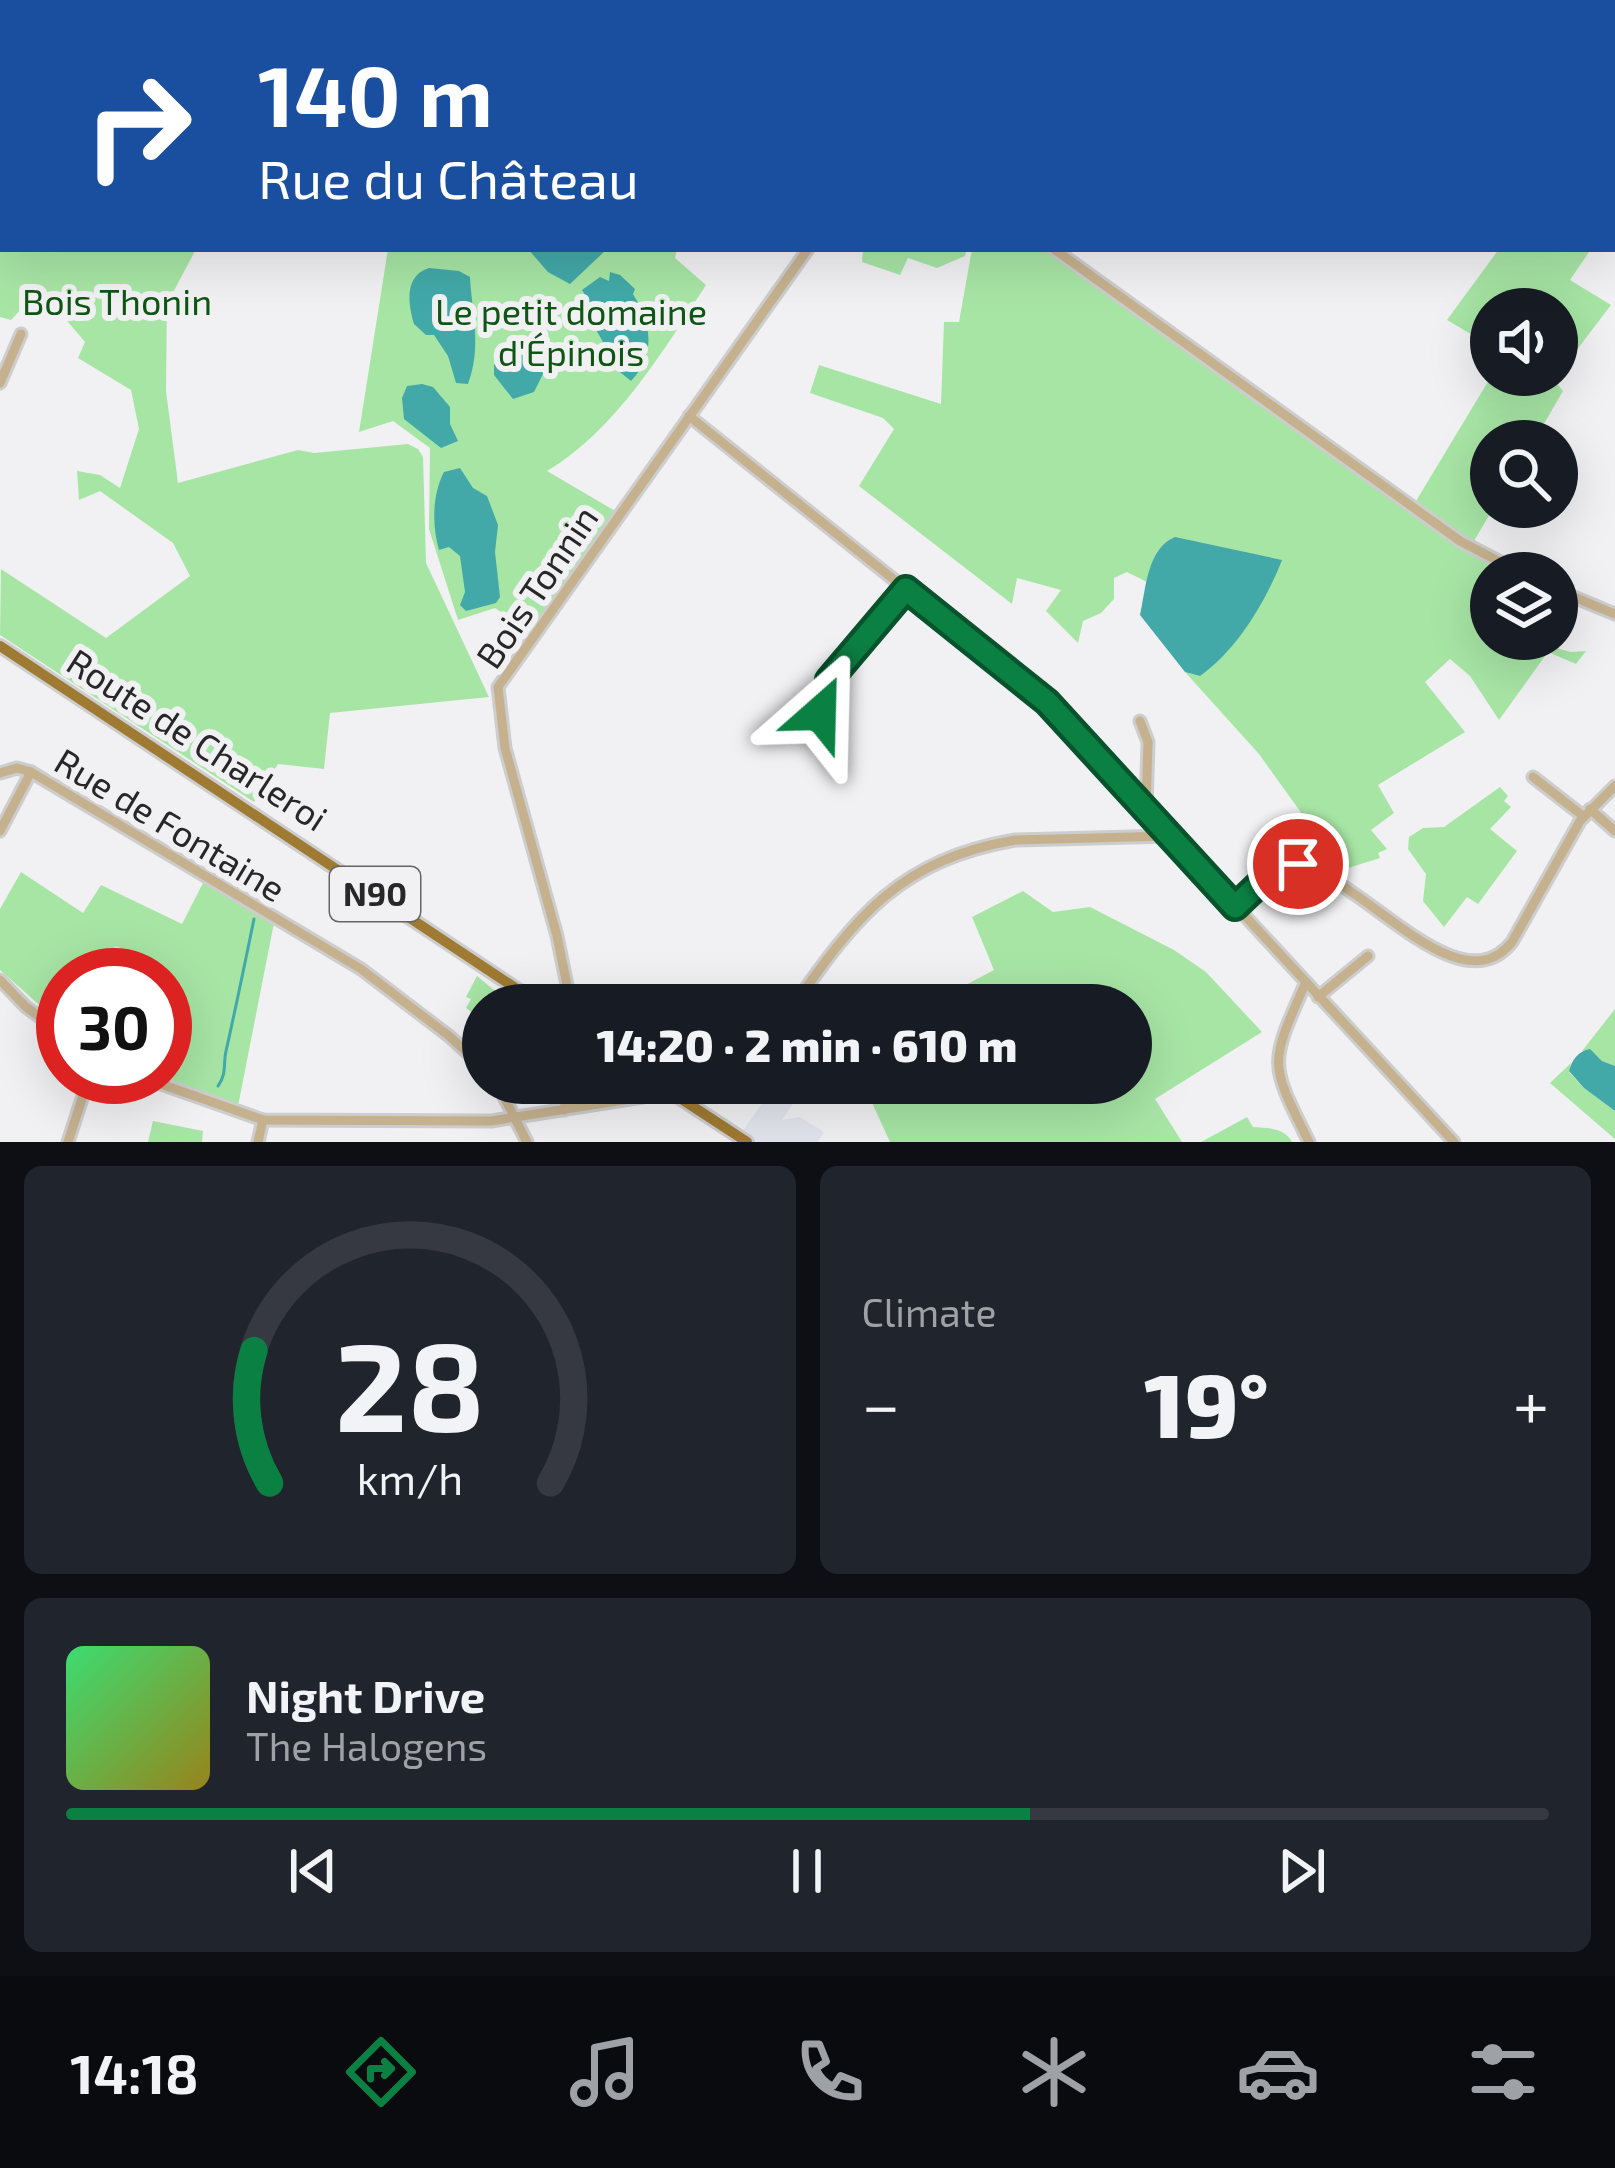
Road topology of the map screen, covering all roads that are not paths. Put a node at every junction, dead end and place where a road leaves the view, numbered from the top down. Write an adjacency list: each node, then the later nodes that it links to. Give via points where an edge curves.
1 (806, 252): 5 (street, Bois Tonnin)
2 (1058, 252): 6 (street)
3 (21, 334): 4 (street)
4 (0, 383)
5 (689, 416): 7 (street); 27 (street, Bois Tonnin, via 498,687 505,748)
6 (1481, 552)
7 (906, 589): 11 (street); 17 (street, via 1047,702)
8 (1578, 599): 9 (street)
9 (1615, 614)
10 (0, 646): 26 (main road, Route de Charleroi / N90)
11 (829, 680)
12 (1139, 722): 17 (street, via 1148,754)
13 (31, 772): 14 (street, Rue de Fontaine); 20 (street); 31 (street, Rue de Fontaine, via 361,969)
14 (0, 773)
15 (1533, 777): 18 (street)
16 (1615, 786): 18 (street)
17 (1146, 810): 21 (street)
18 (1587, 813): 19 (street); 22 (street, via 1512,942 1495,956 1442,953 1305,866 1275,869)
19 (1615, 830)
20 (0, 831)
21 (1170, 836): 22 (street); 28 (street, via 1015,840 926,869 858,918)
22 (1235, 907): 25 (street)
23 (1368, 956): 29 (street)
24 (0, 980): 30 (street)
25 (1306, 982): 29 (street); 45 (street, via 1277,1071)
26 (509, 984)
27 (567, 984)
28 (809, 984)
29 (1318, 997): 46 (street)
30 (36, 1014)
31 (462, 1048)
32 (192, 1095): 40 (street)
33 (80, 1104): 41 (street)
34 (509, 1104): 39 (street)
35 (565, 1104): 38 (street)
36 (600, 1104): 38 (street)
37 (690, 1104): 44 (main road)
38 (564, 1110): 39 (street)
39 (512, 1116): 40 (street); 43 (street)
40 (263, 1120): 42 (street)
41 (68, 1142)
42 (258, 1142)
43 (527, 1142)
44 (747, 1142)
45 (1309, 1142)
46 (1454, 1142)

